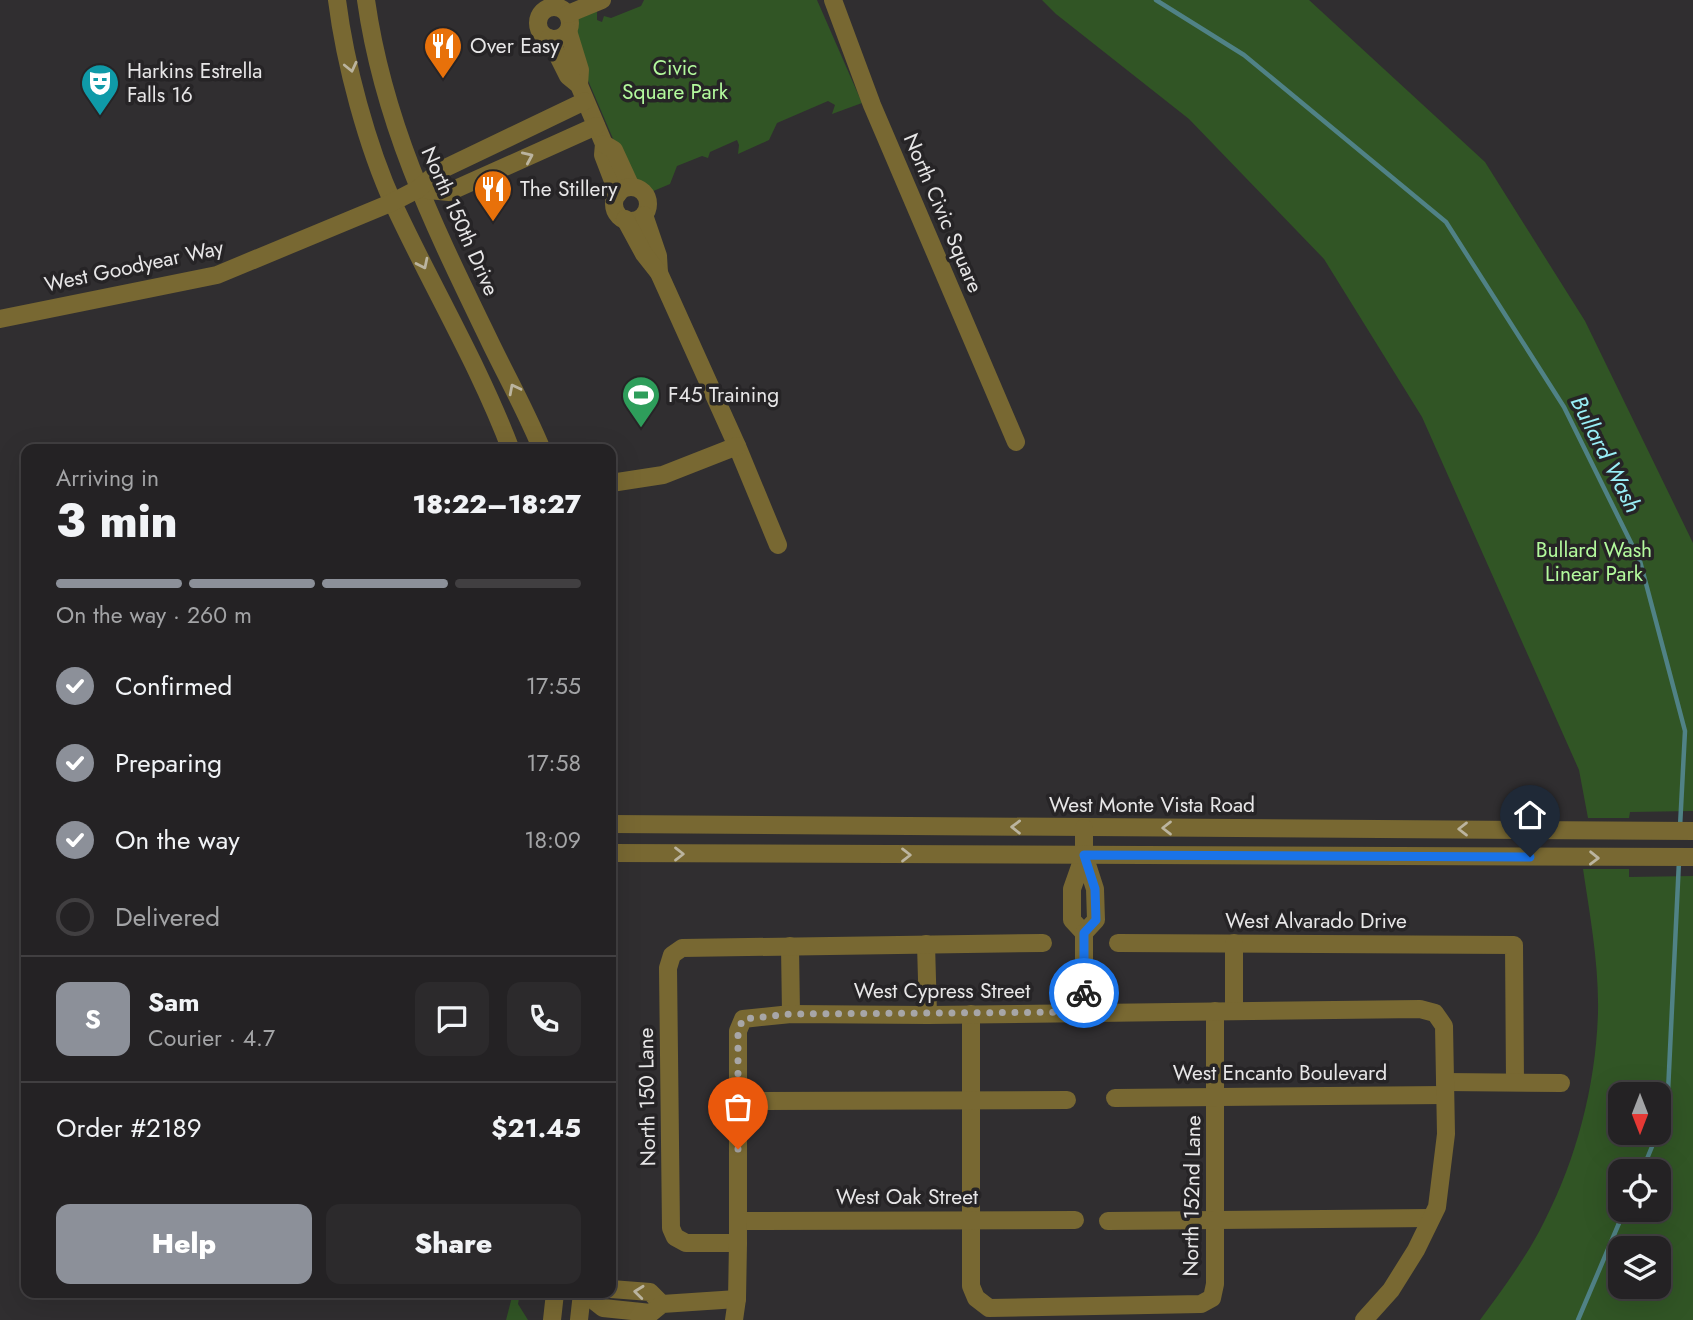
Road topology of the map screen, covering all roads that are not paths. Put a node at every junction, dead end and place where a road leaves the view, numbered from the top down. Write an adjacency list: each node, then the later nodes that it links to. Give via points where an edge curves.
1 (337, 0): 11 (street, one-way to 11, via 365,122)
2 (366, 0): 9 (street, North 150th Drive, via 385,93)
3 (602, 0): 5 (street)
4 (833, 0): 16 (street, North Civic Square, via 872,105)
5 (568, 23): 6 (street, via 560,38); 6 (street, via 556,7 542,12 538,27); 7 (street)
6 (549, 38): 7 (street)
7 (582, 93): 8 (street); 9 (street, via 439,171)
8 (596, 126): 9 (street, one-way to 8, via 449,191); 10 (street, via 604,144 614,150)
9 (418, 189): 11 (street, West Goodyear Way); 18 (street, North 150th Drive, one-way to 9)
10 (624, 190): 12 (street, via 641,190 648,199); 13 (street, via 615,200 616,211)
11 (393, 202): 15 (street, West Goodyear Way, via 217,275); 17 (street, one-way to 17)
12 (644, 215): 13 (street); 14 (street)
13 (625, 219): 14 (street)
14 (659, 273): 19 (street)
15 (0, 319)
16 (1016, 442)
17 (508, 444)
18 (539, 444)
19 (737, 446): 20 (street, via 663,475); 21 (street)
20 (616, 482)
21 (778, 545)
22 (616, 824): 23 (street, West Monte Vista Road, one-way to 22)
23 (1084, 828): 24 (street, West Monte Vista Road, one-way to 23); 26 (street)
24 (1693, 831)
25 (616, 853): 26 (street, one-way to 26)
26 (1084, 855): 27 (street, one-way to 27); 35 (street, via 1072,889 1072,920 1084,933)
27 (1693, 857)
28 (1043, 943): 31 (street)
29 (1118, 943): 30 (street, West Alvarado Drive)
30 (1234, 943): 34 (street); 39 (street, West Alvarado Drive, via 1514,944)
31 (926, 944): 32 (street); 38 (street)
32 (790, 946): 36 (street); 53 (street, North 150 Lane, via 682,948 672,955 668,968 671,1228 674,1237 686,1243)
33 (1215, 1011): 34 (street, West Cypress Street); 35 (street, West Cypress Street); 42 (street, North 152nd Lane)
34 (1234, 1011): 41 (street, West Cypress Street, via 1420,1009 1435,1013 1444,1026)
35 (1084, 1012): 37 (street, West Cypress Street)
36 (791, 1014): 38 (street, West Cypress Street); 46 (street, West Cypress Street, via 743,1019 738,1031)
37 (971, 1014): 38 (street, West Cypress Street); 44 (street)
38 (928, 1015)
39 (1516, 1082): 40 (street, West Encanto Boulevard); 41 (street, West Encanto Boulevard)
40 (1561, 1083)
41 (1445, 1089): 42 (street, West Encanto Boulevard); 47 (street, via 1443,1169)
42 (1216, 1097): 43 (street, West Encanto Boulevard); 50 (street, North 152nd Lane)
43 (1115, 1098)
44 (972, 1100): 45 (street); 46 (street); 48 (street)
45 (1067, 1100)
46 (738, 1101): 51 (street)
47 (1431, 1218): 50 (street); 63 (street, via 1391,1290)
48 (971, 1220): 49 (street, West Oak Street); 50 (street, North 152nd Lane, via 971,1286 975,1298 989,1307 1201,1304 1212,1298 1215,1284); 51 (street, West Oak Street)
49 (1075, 1220)
50 (1216, 1220): 52 (street)
51 (739, 1221): 53 (street)
52 (1108, 1221)
53 (738, 1243): 58 (street)
54 (616, 1289): 59 (street, one-way to 54, via 650,1292)
55 (554, 1298): 60 (street)
56 (582, 1298): 61 (street)
57 (590, 1298): 59 (street, via 603,1308 651,1312)
58 (737, 1300): 59 (street); 62 (street)
59 (662, 1304)
60 (552, 1320)
61 (579, 1320)
62 (734, 1320)
63 (1364, 1320)

